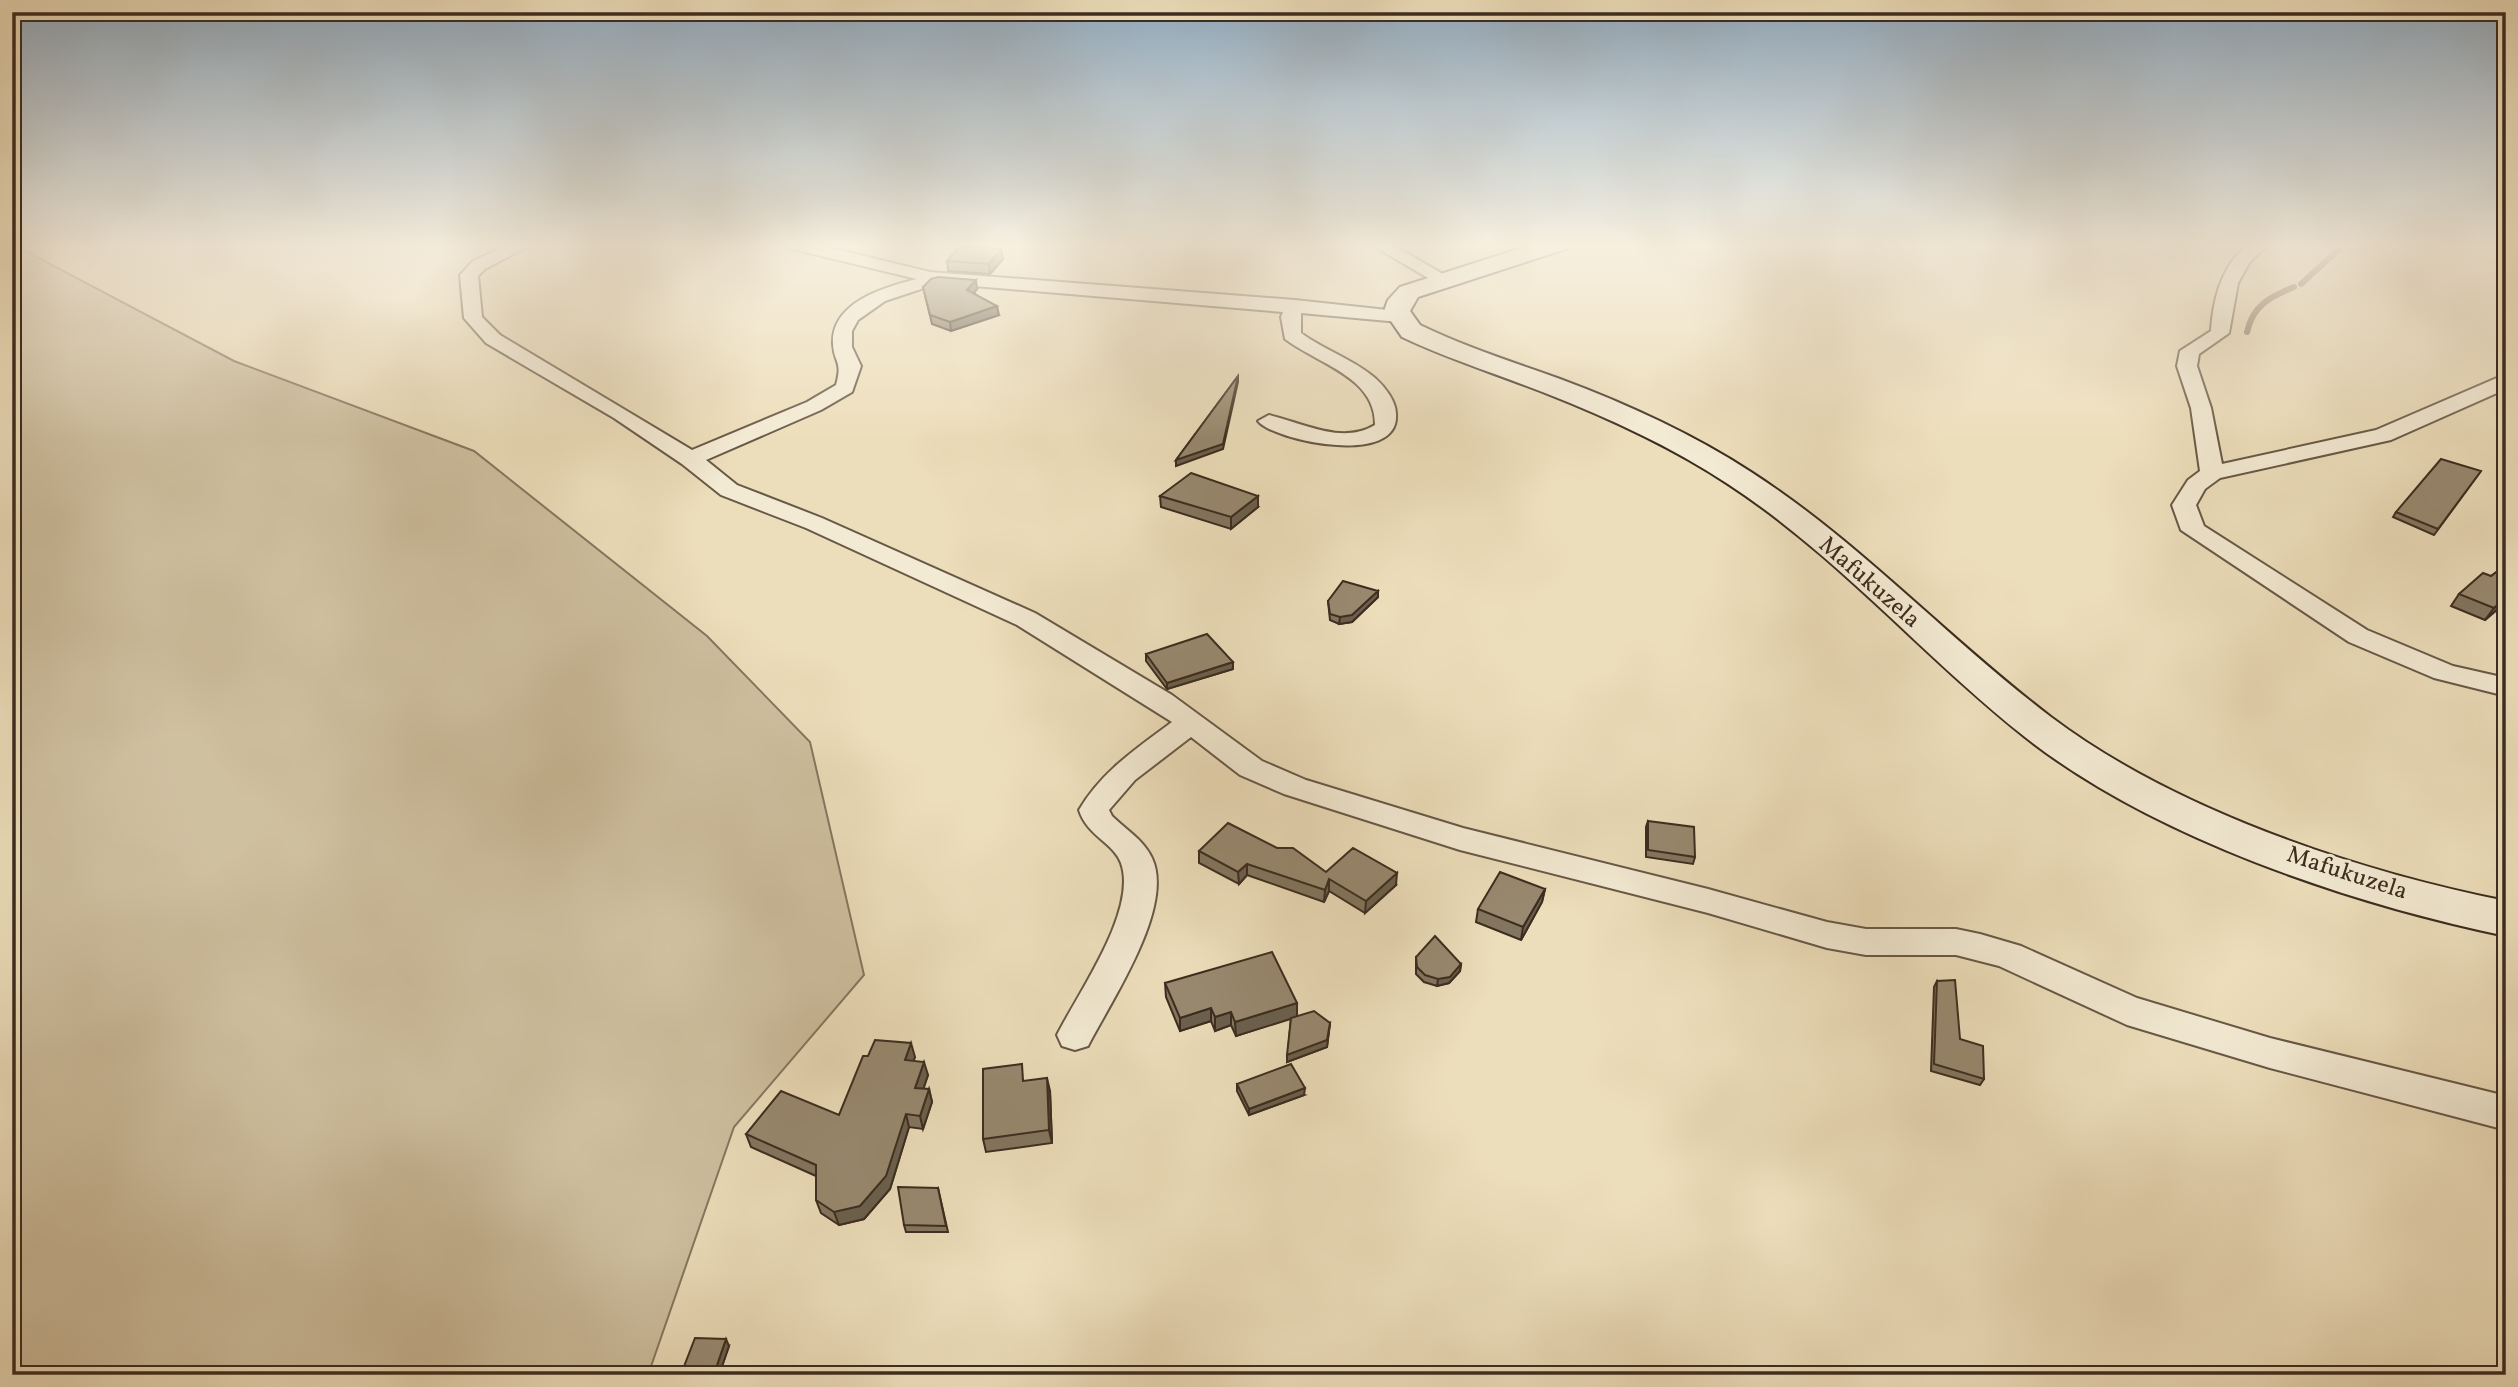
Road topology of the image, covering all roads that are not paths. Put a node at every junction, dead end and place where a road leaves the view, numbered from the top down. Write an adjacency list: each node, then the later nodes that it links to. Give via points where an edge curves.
1 (472, 309): 10 (street, via 473,318 493,339)
2 (860, 309): 10 (street, via 841,327 840,347 851,366 845,388)
3 (1293, 309): 9 (street, via 1292,335 1376,390 1386,428 1375,437 1337,439)
4 (1330, 309): 7 (street)
5 (1398, 309): 7 (main road)
6 (2222, 309): 11 (street, via 2220,333 2190,351 2187,366 2201,408)
7 (1399, 316): 14 (main road, Mafukuzela, via 1411,331 1633,419 1743,480 1800,522 2030,721 2100,769 2177,810 2321,870)
8 (2506, 380): 11 (street, via 2383,435)
9 (1269, 421)
10 (690, 459): 13 (street, via 729,490 814,523 1026,619 1162,701)
11 (2212, 473): 12 (street, via 2196,485 2184,505 2187,520 2200,536 2358,636 2444,672)
12 (2506, 687)
13 (1190, 723): 15 (street, via 1126,773 1094,810 1102,827 1123,840 1135,858 1141,893); 16 (street, via 1251,768 1373,814 1827,935 1866,942 1956,942 1980,947 2009,955 2127,1010 2270,1053)
14 (2506, 919)
15 (1075, 1035)
16 (2506, 1113)

